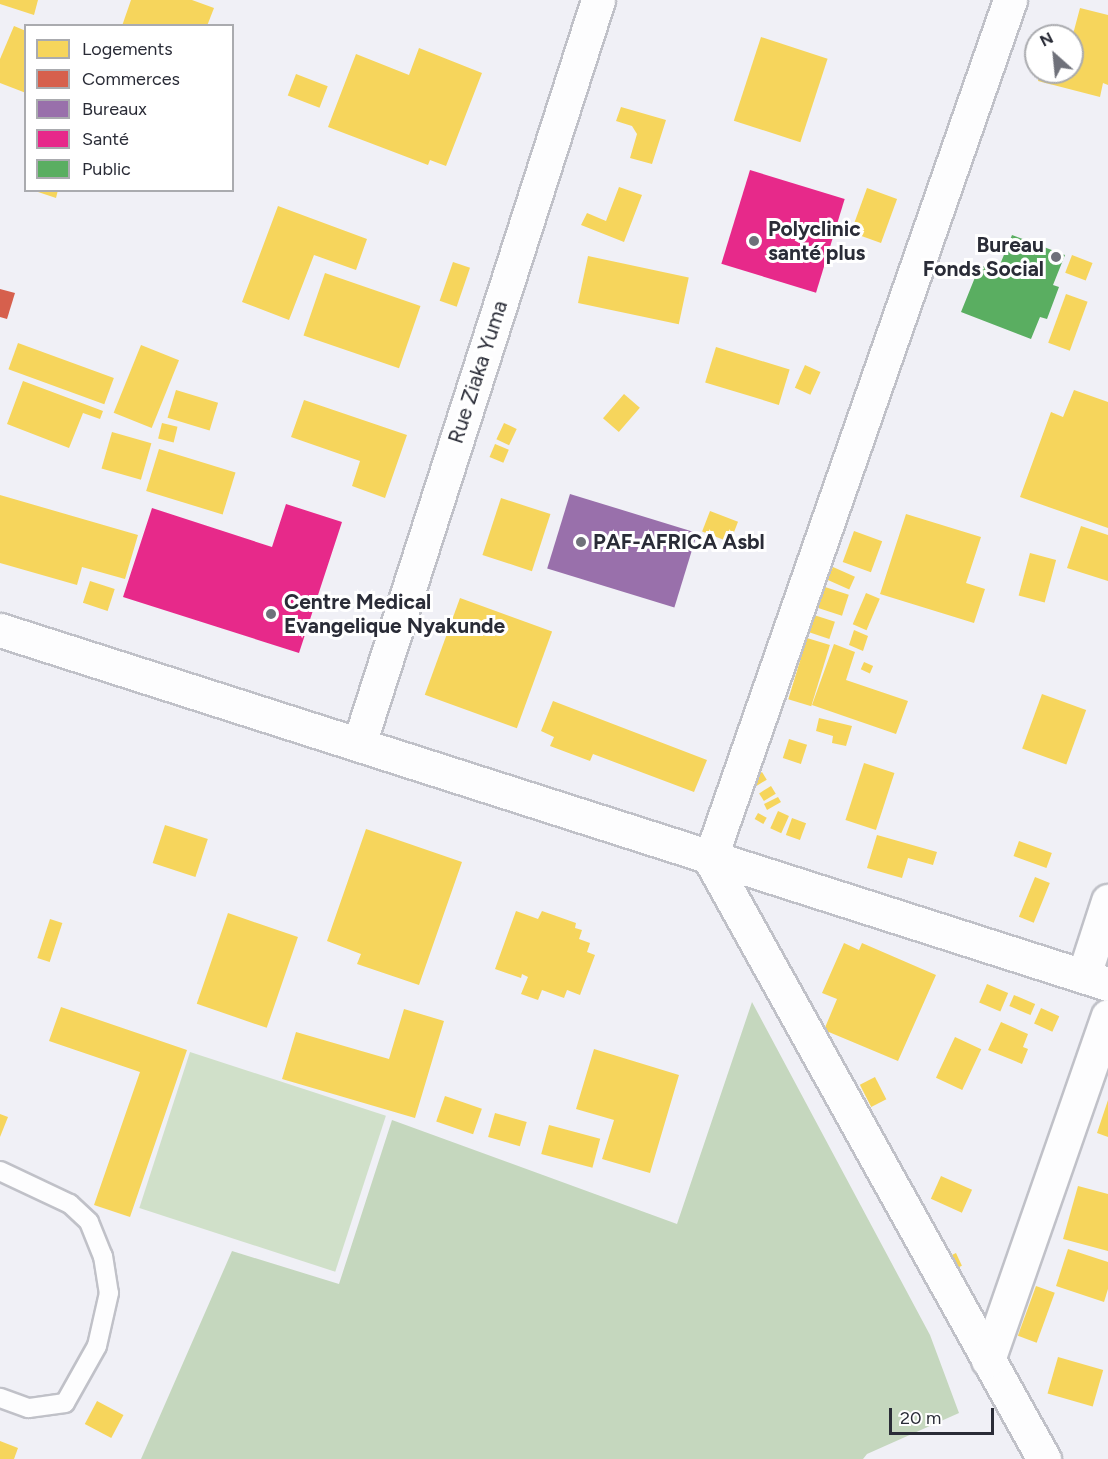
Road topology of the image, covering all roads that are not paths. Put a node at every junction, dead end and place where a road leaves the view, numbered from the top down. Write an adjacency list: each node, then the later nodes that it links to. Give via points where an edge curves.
1 (598, 0): 4 (street, Rue Ziaka Yuma)
2 (1010, 0): 5 (street)
3 (0, 630): 4 (street)
4 (359, 744): 5 (street)
5 (710, 859): 7 (street); 10 (street)
6 (1108, 901): 7 (street)
7 (1096, 980)
8 (1108, 1016): 10 (street)
9 (0, 1171): 11 (lane, via 70,1204 89,1222 103,1256 109,1293 97,1346 64,1403 28,1408)
10 (988, 1360): 12 (street)
11 (0, 1398)
12 (1044, 1459)

